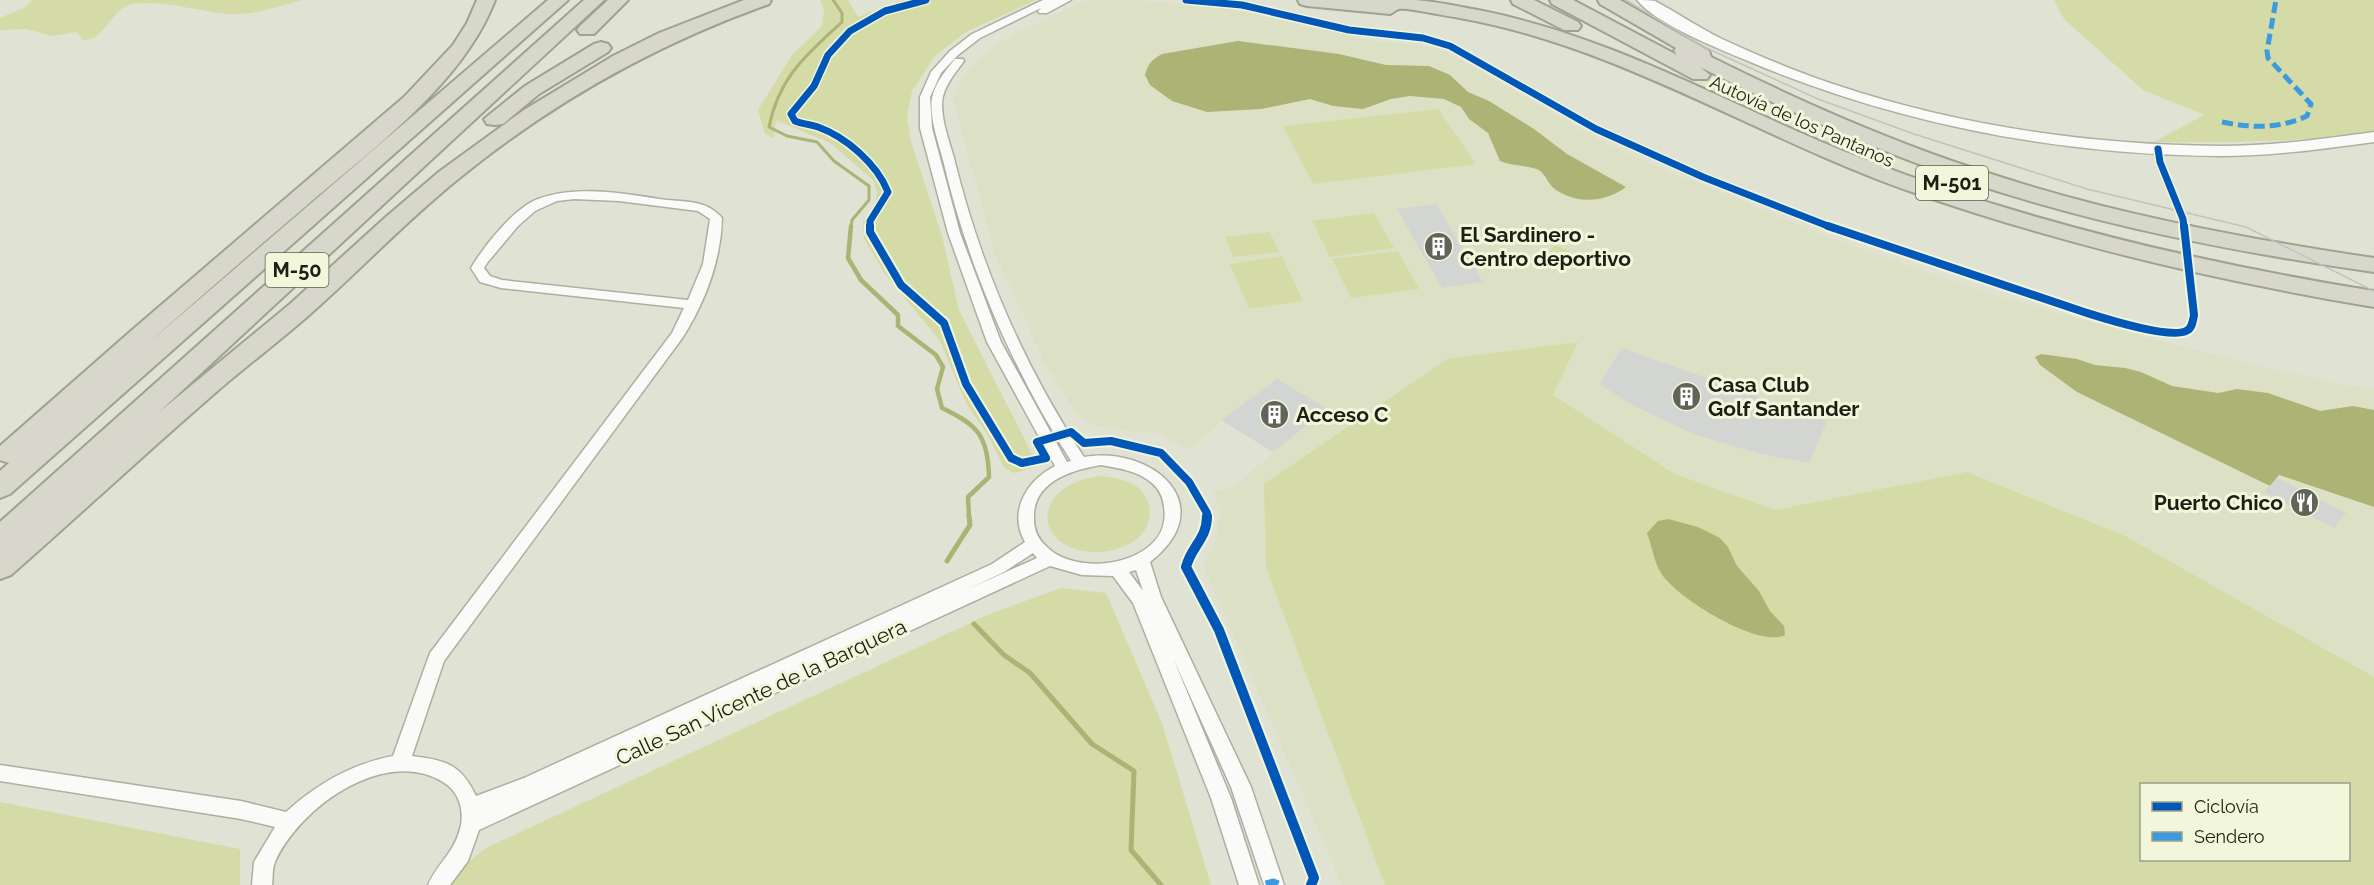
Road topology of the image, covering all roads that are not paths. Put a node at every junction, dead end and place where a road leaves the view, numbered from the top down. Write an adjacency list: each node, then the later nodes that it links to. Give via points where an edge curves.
1 (486, 0): 21 (highway, via 467,39 444,69)
2 (533, 0): 21 (highway)
3 (559, 0): 31 (highway, M-50)
4 (595, 0): 32 (highway, M-50)
5 (619, 0): 20 (highway, M-50)
6 (723, 0): 20 (highway, via 639,30 561,72)
7 (762, 0): 27 (highway, via 699,21 628,56 500,136 407,210 299,310)
8 (1051, 0): 30 (street, via 1000,23 954,53 936,72 925,97 926,129 954,233 994,342)
9 (1066, 0): 29 (street, via 1008,27 963,56 947,75 938,97 954,186 974,246 1008,330 1061,435)
10 (1307, 0): 17 (highway, via 1445,14)
11 (1372, 0): 17 (highway, via 1477,15)
12 (1520, 0): 19 (highway)
13 (1559, 0): 24 (highway, Autovía de los Pantanos / M-501, via 1785,118 1929,175 2095,226 2200,250)
14 (1587, 0): 18 (highway, Autovía de los Pantanos / M-501)
15 (1607, 0): 18 (highway)
16 (1644, 0): 22 (street, via 1728,48 1782,71 1882,104 1998,130 2158,149 2287,148)
17 (1532, 28): 19 (highway, via 1610,54)
18 (1723, 71): 23 (highway, Autovía de los Pantanos / M-501, via 1832,122 2009,186 2197,235)
19 (1717, 102): 25 (highway, via 1856,163 1999,215 2202,268)
20 (493, 120): 27 (highway, M-50)
21 (377, 131): 28 (highway, via 118,354)
22 (2374, 136)
23 (2374, 265)
24 (2374, 281)
25 (2374, 299)
26 (692, 305): 26 (street, via 710,264 717,225 716,218 701,208 579,194 556,197 521,216 477,268 484,279 501,284); 38 (street, via 678,334 436,658)
27 (234, 363): 36 (highway, M-50)
28 (0, 462)
29 (1080, 462): 30 (street); 35 (street, via 1131,464 1164,485 1173,500 1174,521 1165,540)
30 (1063, 468): 33 (street, via 1043,480 1028,500 1024,522)
31 (0, 487)
32 (0, 540)
33 (1034, 545): 34 (street); 40 (street, Calle San Vicente de la Barquera, via 998,568)
34 (1050, 559): 37 (street, via 1071,568); 40 (street, Calle San Vicente de la Barquera)
35 (1141, 560): 37 (street); 45 (street, via 1153,597 1241,787)
36 (0, 567)
37 (1117, 569): 44 (street, via 1140,600 1221,798)
38 (399, 763): 40 (street, via 435,767 460,782); 41 (street, via 345,779 315,798)
39 (0, 773): 41 (street, via 241,810)
40 (471, 815): 43 (street, via 461,855)
41 (289, 822): 42 (street, via 264,862)
42 (262, 885)
43 (438, 885)
44 (1250, 885)
45 (1274, 885)

